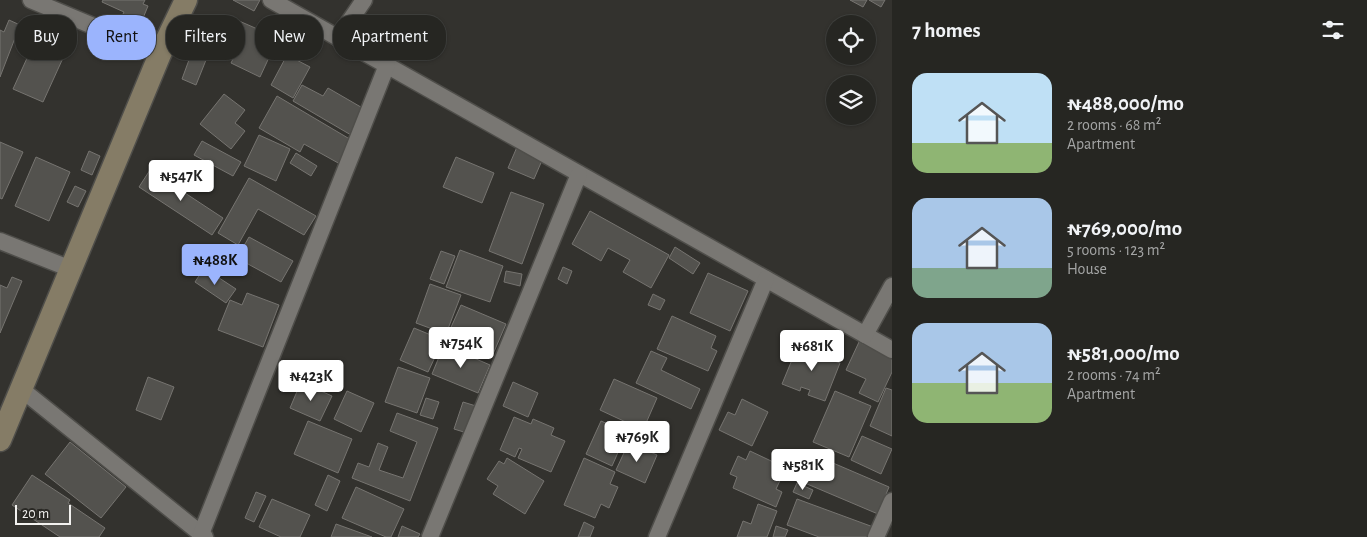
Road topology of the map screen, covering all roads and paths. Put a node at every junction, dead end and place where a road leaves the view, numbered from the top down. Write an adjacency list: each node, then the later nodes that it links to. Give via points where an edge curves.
1 (31, 0): 7 (street)
2 (186, 0): 7 (street)
3 (271, 0): 6 (street)
4 (364, 0): 5 (street)
5 (354, 15)
6 (333, 35)
7 (160, 54): 12 (street)
8 (378, 60): 9 (street)
9 (387, 65): 10 (street); 20 (street)
10 (579, 174): 13 (street); 21 (street)
11 (0, 241): 12 (street)
12 (71, 269): 17 (street)
13 (766, 279): 15 (street); 22 (street)
14 (892, 286): 15 (street)
15 (865, 334): 16 (street)
16 (892, 350)
17 (22, 389): 18 (street); 20 (street)
18 (0, 440)
19 (892, 501): 23 (street)
20 (203, 536)
21 (430, 537)
22 (657, 537)
23 (876, 537)

